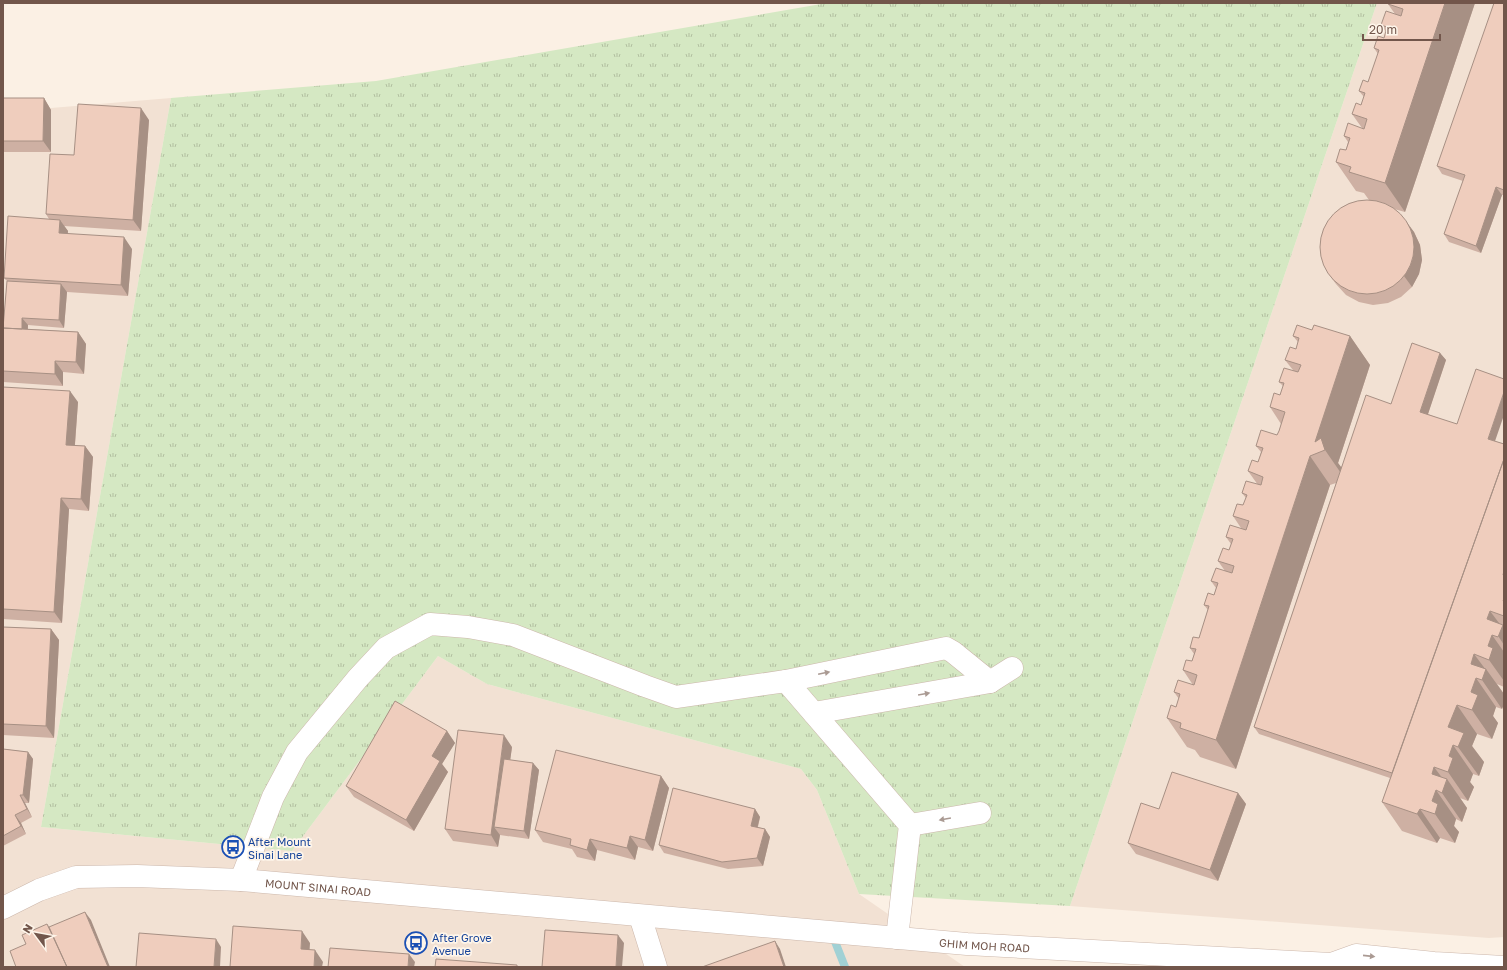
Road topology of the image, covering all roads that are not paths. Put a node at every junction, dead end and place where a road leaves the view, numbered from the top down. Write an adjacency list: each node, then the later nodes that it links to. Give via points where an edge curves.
1 (1012, 668): 3 (street)
2 (786, 681): 3 (street, one-way to 3, via 946,648); 4 (street); 7 (street, via 676,697 513,636 468,627 430,624 386,648 296,752 273,797)
3 (990, 682): 4 (street, one-way to 3)
4 (814, 714): 6 (street)
5 (980, 814): 6 (street, one-way to 6)
6 (910, 826): 10 (street)
7 (241, 880): 8 (street, MOUNT SINAI ROAD, via 76,876 39,890); 9 (street, MOUNT SINAI ROAD)
8 (3, 908)
9 (640, 916): 10 (street, GHIM MOH ROAD); 13 (street)
10 (897, 938): 11 (street, GHIM MOH ROAD)
11 (1118, 960): 12 (street, GHIM MOH ROAD)
12 (1334, 965): 14 (street, GHIM MOH ROAD, one-way to 14, via 1356,955 1441,964)
13 (656, 967)
14 (1504, 967)

